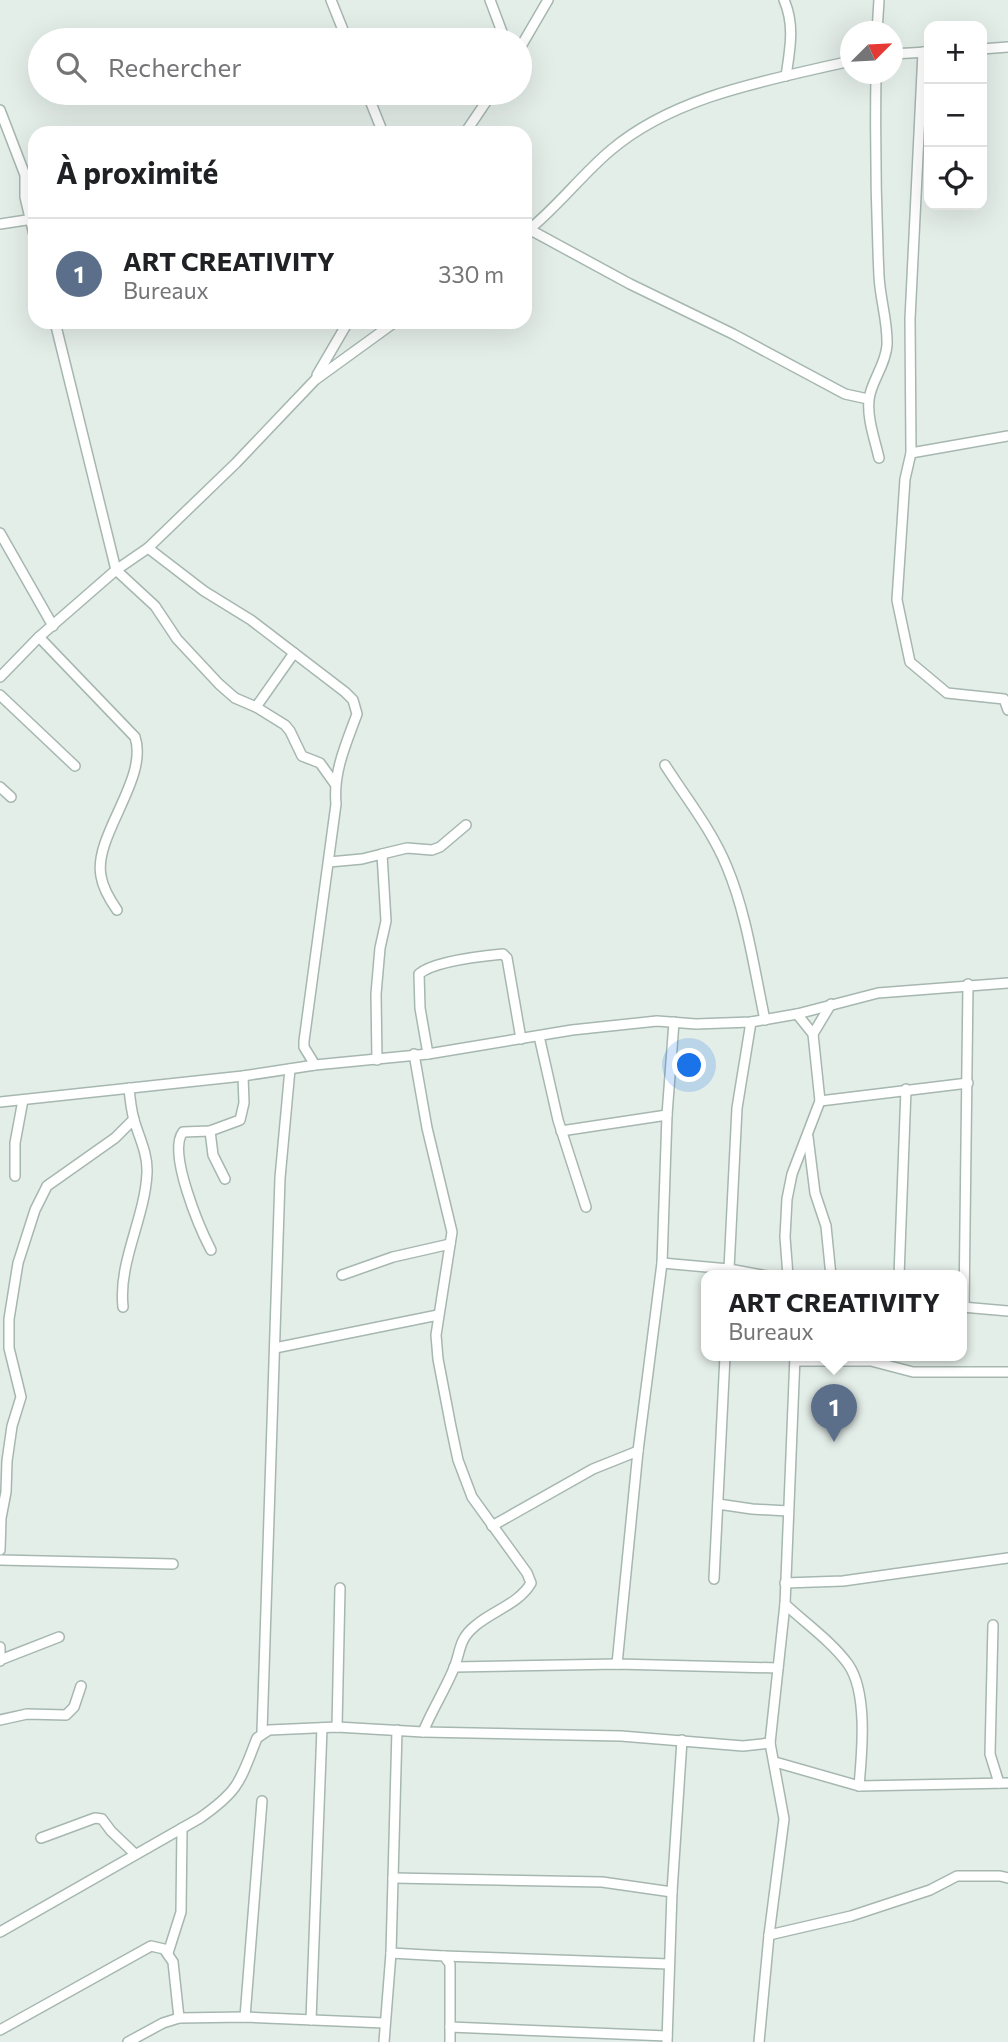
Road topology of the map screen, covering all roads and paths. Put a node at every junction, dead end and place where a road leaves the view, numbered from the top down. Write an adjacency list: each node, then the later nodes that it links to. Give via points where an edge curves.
1 (331, 0): 7 (street)
2 (490, 0): 8 (street)
3 (548, 0): 9 (street)
4 (783, 0): 15 (street, via 792,37)
5 (878, 0): 6 (street)
6 (877, 21)
7 (342, 28)
8 (500, 28)
9 (532, 28)
10 (1008, 47): 11 (street)
11 (987, 49)
12 (924, 52): 13 (street)
13 (903, 53)
14 (840, 63): 15 (street)
15 (786, 76): 26 (street, via 705,98 658,120 596,163)
16 (876, 84): 32 (street, via 877,230 887,345)
17 (924, 84): 34 (street, via 910,319)
18 (372, 105): 21 (street)
19 (484, 105): 22 (street)
20 (0, 110): 23 (street, via 25,175)
21 (380, 126)
22 (470, 126)
23 (28, 205)
24 (28, 220): 25 (street)
25 (0, 224)
26 (532, 225)
27 (532, 233): 32 (street, via 845,394)
28 (57, 329): 38 (street)
29 (344, 329): 31 (street)
30 (385, 329): 31 (street)
31 (315, 380): 37 (street)
32 (868, 399): 35 (street)
33 (1008, 436): 34 (street)
34 (911, 453): 45 (street, via 905,479 897,600 910,662 947,693 1004,699)
35 (879, 458)
36 (0, 533): 39 (street)
37 (148, 548): 38 (street); 41 (street)
38 (116, 570): 39 (street); 44 (street, via 155,606 177,639 219,684)
39 (52, 626): 40 (street)
40 (40, 637): 42 (street); 54 (street, via 135,737 138,749 126,794 100,864 100,876)
41 (294, 653): 44 (street); 48 (street, via 345,692 357,708)
42 (0, 677)
43 (0, 695): 47 (street)
44 (256, 707): 48 (street, via 285,725 302,756 320,763)
45 (1008, 710)
46 (665, 765): 59 (street, via 710,833 739,897)
47 (75, 766)
48 (335, 784): 53 (street)
49 (0, 787): 50 (street)
50 (11, 797)
51 (466, 825): 52 (street, via 432,850 407,848)
52 (382, 854): 53 (street); 68 (street, via 386,921 376,994)
53 (329, 862): 65 (street)
54 (117, 911)
55 (1008, 983): 56 (street)
56 (968, 984): 57 (street, via 878,993); 72 (street)
57 (831, 1004): 58 (street); 62 (street)
58 (797, 1014): 59 (street); 62 (street)
59 (765, 1020): 61 (street)
60 (674, 1022): 61 (street); 63 (street); 78 (street)
61 (751, 1022): 90 (street, via 737,1108)
62 (813, 1034): 76 (street)
63 (539, 1036): 64 (street); 81 (street)
64 (521, 1039): 66 (street); 66 (street, via 507,958 503,954 483,956 433,965 419,974)
65 (304, 1046): 69 (street); 70 (street)
66 (428, 1054): 67 (street)
67 (414, 1055): 68 (street); 86 (street, via 449,1215)
68 (377, 1060): 69 (street)
69 (316, 1065): 70 (street)
70 (294, 1069): 71 (street); 101 (street, via 280,1178)
71 (243, 1076): 73 (street); 80 (street, via 242,1117)
72 (968, 1083): 74 (street); 94 (street)
73 (129, 1088): 75 (street); 79 (street)
74 (906, 1089): 76 (street); 93 (street)
75 (23, 1100): 77 (street); 83 (street)
76 (820, 1101): 82 (street)
77 (0, 1102)
78 (667, 1115): 81 (street); 88 (street)
79 (134, 1119): 96 (street, via 148,1170 124,1283); 100 (street, via 47,1186 18,1263)
80 (210, 1130): 84 (street, via 213,1155); 87 (street, via 183,1132 179,1150 190,1202)
81 (561, 1131): 85 (street)
82 (807, 1135): 91 (street, via 787,1199); 92 (street)
83 (15, 1176)
84 (225, 1179)
85 (586, 1207)
86 (450, 1244): 95 (street); 99 (street)
87 (211, 1250)
88 (662, 1263): 89 (street); 106 (street)
89 (714, 1270)
90 (729, 1270)
91 (788, 1270)
92 (830, 1270)
93 (899, 1270)
94 (964, 1270)
95 (342, 1275)
96 (124, 1307)
97 (967, 1307): 98 (street)
98 (1008, 1311)
99 (438, 1315): 101 (street); 109 (street, via 438,1359 458,1460 472,1497)
100 (5, 1334): 110 (street, via 21,1397 7,1461)
101 (275, 1348): 130 (street)
102 (725, 1361): 107 (street)
103 (795, 1361): 108 (street)
104 (846, 1361): 105 (street, via 913,1372)
105 (1008, 1372)
106 (638, 1451): 109 (street, via 593,1469); 122 (street)
107 (718, 1504): 108 (street); 114 (street)
108 (788, 1511): 115 (street)
109 (492, 1526): 123 (street, via 530,1583 519,1597 474,1626 459,1645)
110 (0, 1550)
111 (1008, 1558): 115 (street, via 843,1581)
112 (0, 1560): 113 (street)
113 (173, 1564)
114 (714, 1578)
115 (785, 1583): 117 (street)
116 (340, 1588): 127 (street)
117 (785, 1604): 124 (street); 136 (street, via 840,1654 855,1678 860,1696)
118 (993, 1625): 135 (street, via 990,1754)
119 (59, 1637): 121 (street)
120 (0, 1647): 121 (street)
121 (0, 1661)
122 (617, 1664): 123 (street); 124 (street)
123 (454, 1667): 131 (street)
124 (778, 1668): 133 (street)
125 (81, 1686): 126 (street, via 75,1707 66,1715 27,1714)
126 (0, 1720)
127 (337, 1727): 128 (street); 129 (street)
128 (322, 1728): 130 (street); 152 (street)
129 (397, 1730): 131 (street); 142 (street)
130 (262, 1732): 138 (street, via 237,1787 226,1800)
131 (423, 1732): 132 (street)
132 (682, 1740): 133 (street, via 743,1746); 143 (street)
133 (770, 1742): 134 (street)
134 (775, 1762): 136 (street); 145 (street, via 784,1819)
135 (1004, 1783): 136 (street)
136 (859, 1786)
137 (261, 1801): 150 (street)
138 (182, 1828): 140 (street); 146 (street, via 181,1912)
139 (41, 1838): 140 (street, via 102,1819)
140 (135, 1854): 144 (street)
141 (1008, 1877): 145 (street, via 957,1876 930,1890 851,1916)
142 (393, 1878): 143 (street, via 602,1882); 147 (street)
143 (672, 1892): 149 (street)
144 (0, 1932)
145 (769, 1936): 160 (street)
146 (168, 1953): 151 (street, via 173,1962); 155 (street, via 151,1946)
147 (391, 1953): 148 (street); 153 (street)
148 (444, 1956): 149 (street); 154 (street, via 450,1964)
149 (668, 1964): 156 (street)
150 (245, 2017): 151 (street); 152 (street)
151 (178, 2018): 157 (street)
152 (311, 2020): 153 (street)
153 (384, 2023): 158 (street)
154 (450, 2027): 156 (street); 159 (street)
155 (0, 2030)
156 (667, 2039)
157 (128, 2042)
158 (384, 2042)
159 (450, 2042)
160 (759, 2042)

